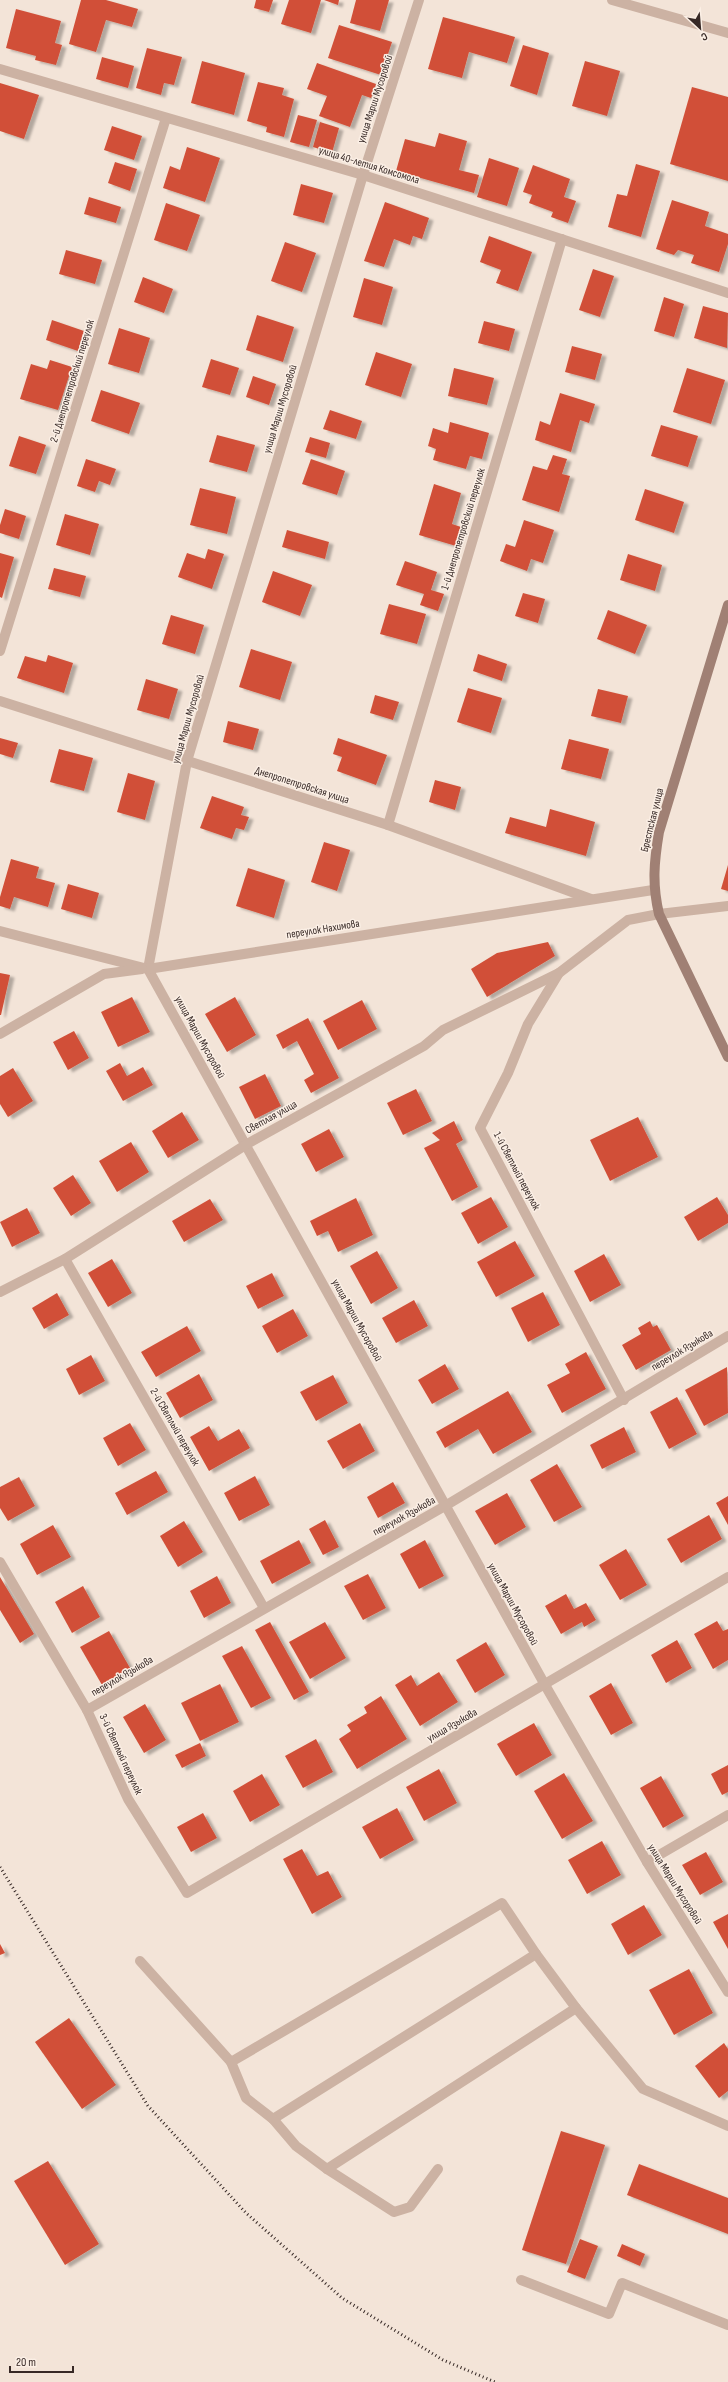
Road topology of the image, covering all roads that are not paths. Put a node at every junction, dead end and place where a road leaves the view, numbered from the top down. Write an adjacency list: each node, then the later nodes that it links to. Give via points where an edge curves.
1 (419, 0): 6 (street, улица Марии Мусоровой)
2 (612, 0): 3 (street)
3 (728, 33)
4 (0, 69): 5 (street, улица 40-летия Комсомола)
5 (166, 118): 6 (street, улица 40-летия Комсомола); 10 (street, 2-й Днепропетровский переулок)
6 (363, 175): 7 (street, улица 40-летия Комсомола); 12 (street, улица Марии Мусоровой)
7 (562, 239): 8 (street, улица 40-летия Комсомола); 13 (street, 1-й Днепропетровский переулок)
8 (728, 293)
9 (728, 605): 14 (street, Брестская улица, via 659,832 654,858)
10 (0, 651)
11 (0, 701): 12 (street, Днепропетровская улица)
12 (187, 761): 13 (street, Днепропетровская улица); 19 (street, улица Марии Мусоровой)
13 (388, 825): 15 (street, Днепропетровская улица)
14 (653, 890): 15 (street, переулок Нахимова); 17 (street, Брестская улица)
15 (593, 900): 19 (street, переулок Нахимова)
16 (728, 906): 17 (street, 1-й Светлый переулок)
17 (659, 914): 20 (street, 1-й Светлый переулок, via 628,920); 22 (street, Брестская улица)
18 (0, 931): 19 (street, переулок Нахимова)
19 (148, 969): 21 (street, via 104,974); 23 (street, улица Марии Мусоровой)
20 (559, 973): 23 (street, Светлая улица, via 443,1030 424,1046); 27 (street, 1-й Светлый переулок, via 528,1024 508,1073 480,1128)
21 (0, 1034)
22 (728, 1057)
23 (247, 1144): 24 (street, Светлая улица); 28 (street, улица Марии Мусоровой)
24 (65, 1259): 25 (street, Светлая улица); 31 (street, 2-й Светлый переулок)
25 (0, 1292)
26 (728, 1336): 27 (street, переулок Языкова)
27 (624, 1400): 28 (street, переулок Языкова)
28 (445, 1506): 31 (street, переулок Языкова); 32 (street, улица Марии Мусоровой)
29 (0, 1562): 33 (street, 3-й Светлый переулок)
30 (728, 1577): 32 (street, улица Языкова)
31 (264, 1608): 33 (street, переулок Языкова)
32 (545, 1685): 35 (street, улица Марии Мусоровой); 36 (street, улица Языкова)
33 (87, 1710): 36 (street, 3-й Светлый переулок, via 128,1799)
34 (728, 1815): 35 (street)
35 (646, 1862): 39 (street, улица Марии Мусоровой)
36 (186, 1893)
37 (536, 1954): 40 (street); 41 (street, via 502,1903); 42 (street)
38 (140, 1961): 41 (street)
39 (728, 1992)
40 (576, 2008): 43 (street, via 643,2089); 44 (street)
41 (231, 2062): 42 (street, via 246,2098)
42 (273, 2119): 44 (street, via 296,2146)
43 (728, 2126)
44 (327, 2169): 45 (street, via 394,2212 410,2207)
45 (438, 2169)
46 (521, 2280): 47 (street, via 609,2314 622,2283)
47 (728, 2325)

